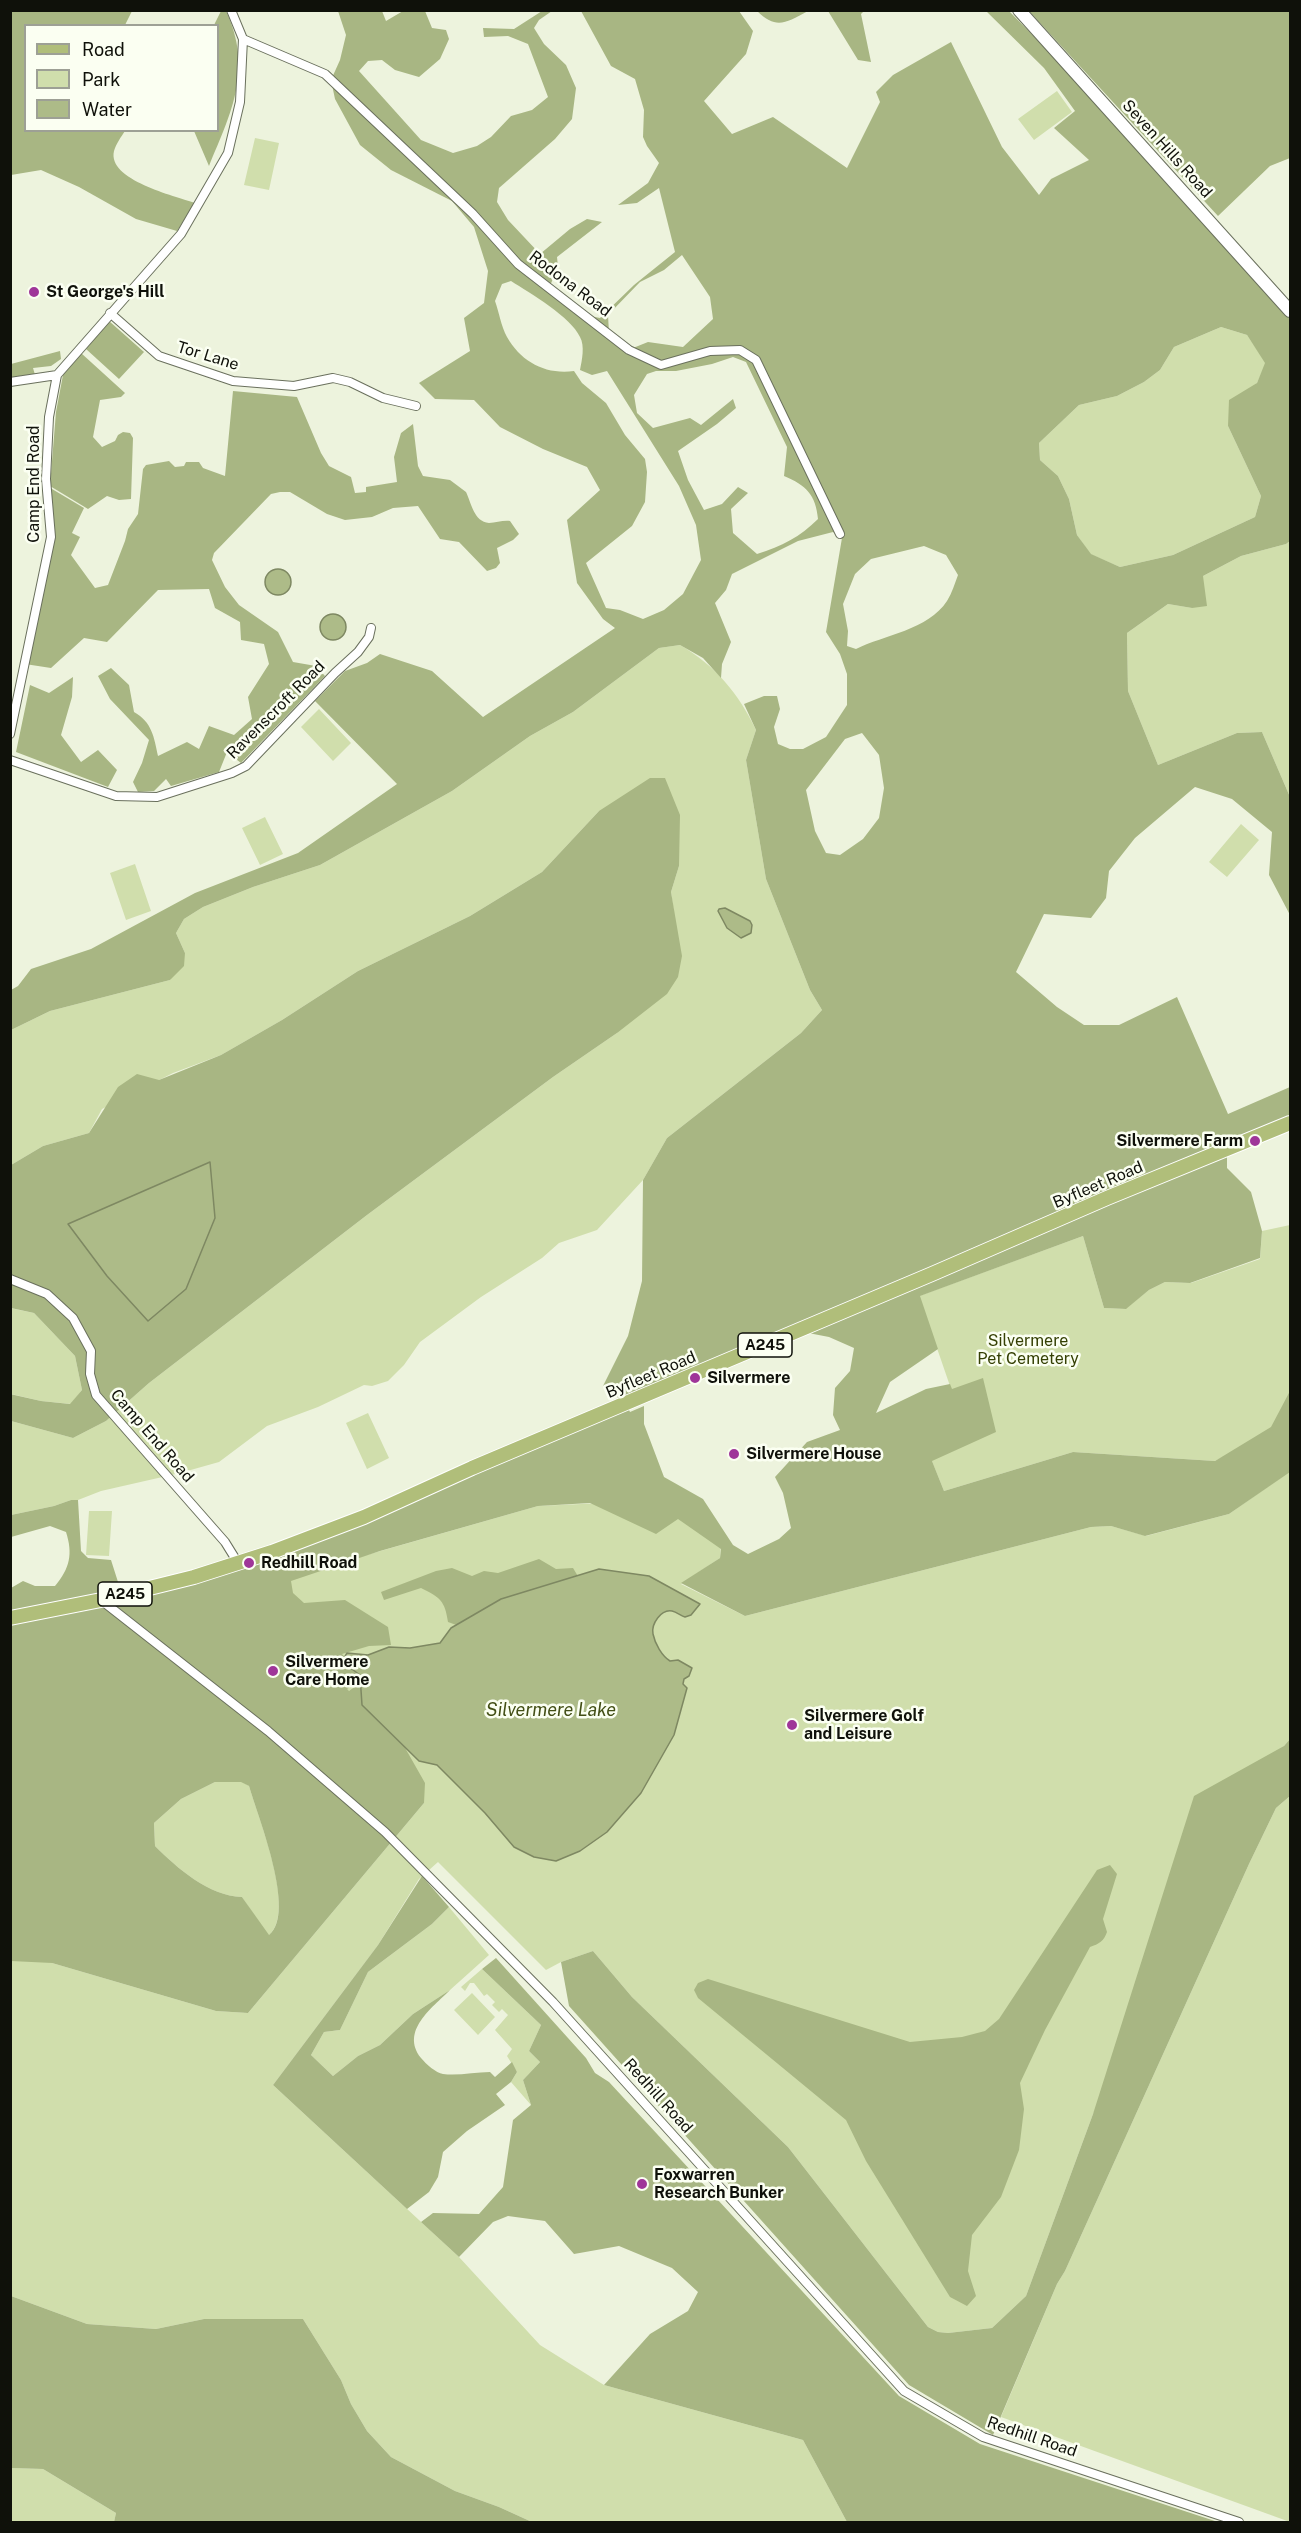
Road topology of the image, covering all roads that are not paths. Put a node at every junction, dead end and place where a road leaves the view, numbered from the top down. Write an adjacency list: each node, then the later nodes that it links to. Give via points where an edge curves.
1 (231, 10): 3 (street, Camp End Road)
2 (1018, 10): 4 (main road, Seven Hills Road)
3 (243, 39): 5 (street, Camp End Road, via 240,102 228,153 181,234); 9 (street, Rodona Road, via 325,74 473,214 518,264 629,350 661,365 710,351 740,350 756,360)
4 (1290, 310)
5 (110, 313): 6 (street, Camp End Road); 8 (street, Tor Lane, via 159,356 233,381 294,386 333,378)
6 (57, 375): 7 (street); 11 (street, Camp End Road, via 49,417 46,479 51,537)
7 (10, 381)
8 (416, 406)
9 (840, 534)
10 (371, 628): 12 (street, Ravenscroft Road, via 358,652 246,766 232,773 157,798 116,796)
11 (10, 734)
12 (10, 760)
13 (1290, 1123): 15 (main road, Byfleet Road / A245, via 1107,1197 364,1517)
14 (10, 1279): 15 (street, Camp End Road, via 47,1294 73,1318 91,1351 90,1374 96,1395 225,1542)
15 (238, 1563): 16 (main road, Byfleet Road / A245)
16 (101, 1600): 17 (main road, Byfleet Road / A245); 18 (street, Redhill Road, via 268,1731 385,1832 553,2002 904,2391 984,2437)
17 (10, 1618)
18 (1239, 2523)

